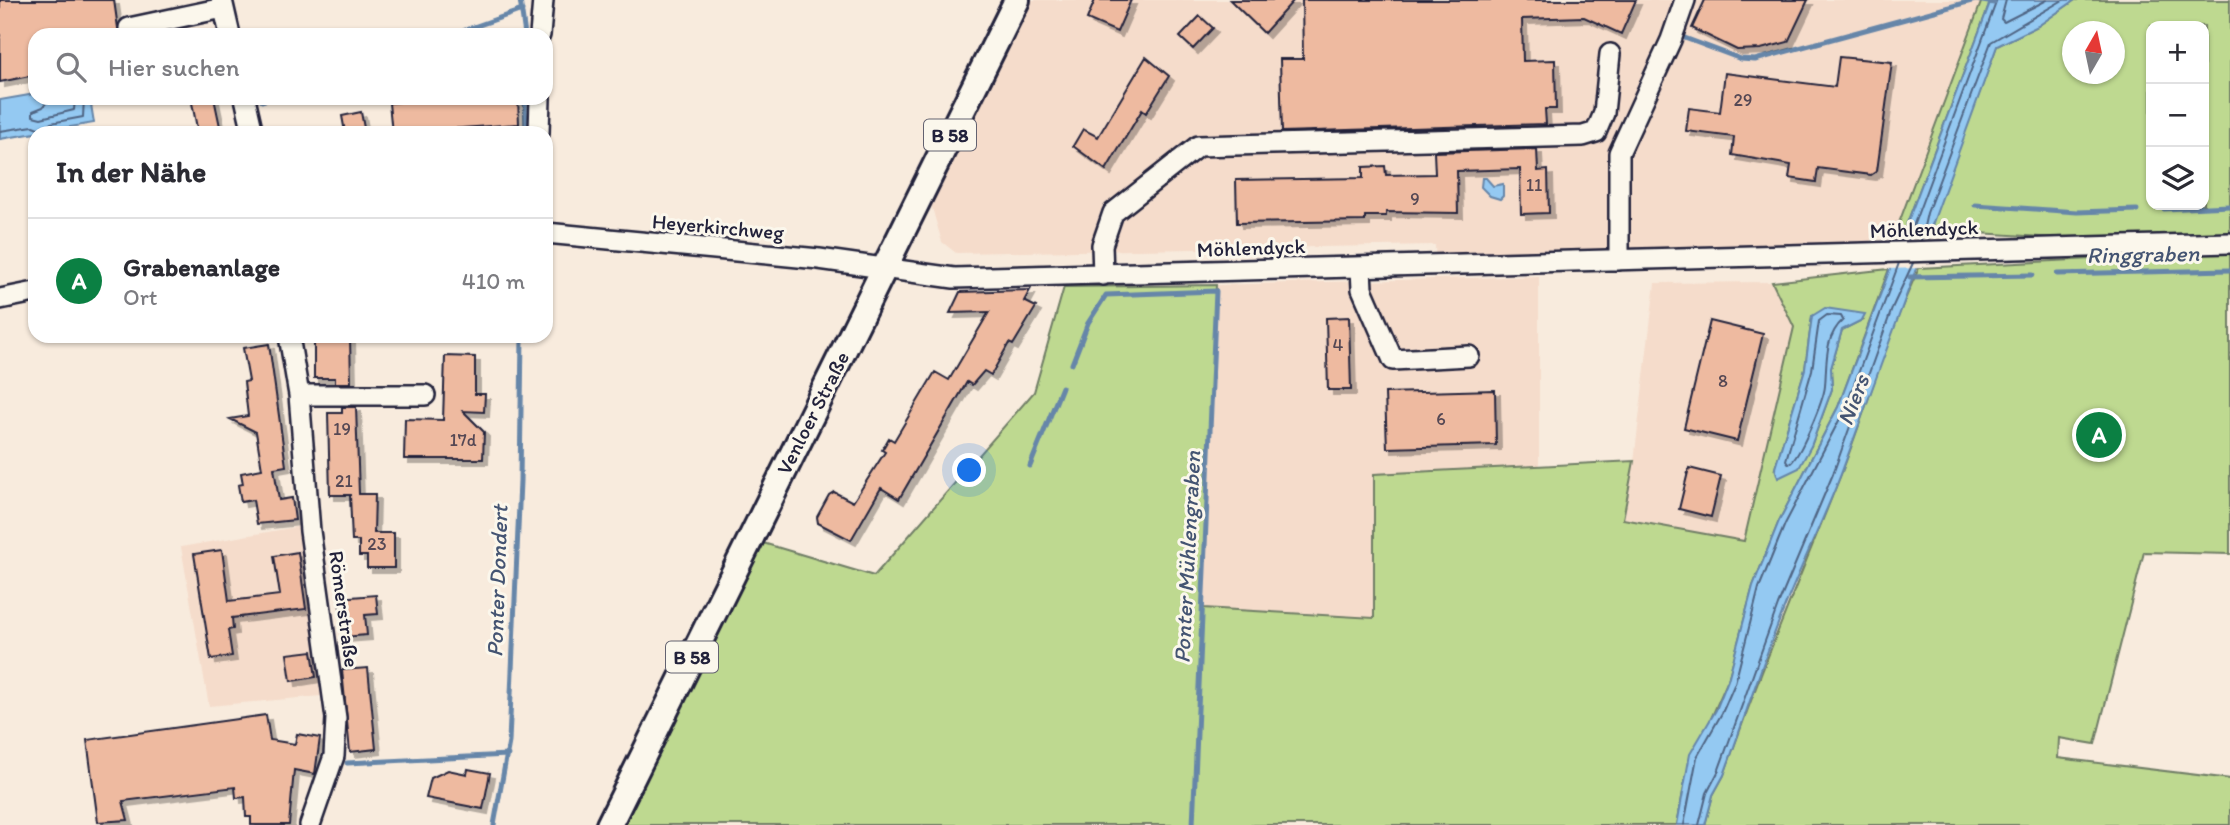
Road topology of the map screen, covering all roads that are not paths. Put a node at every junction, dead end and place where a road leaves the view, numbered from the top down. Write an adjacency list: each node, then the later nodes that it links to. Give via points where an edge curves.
1 (543, 0): 7 (street)
2 (1017, 0): 17 (main road, Venloer Straße / B 58)
3 (1685, 0): 15 (street, via 1619,153)
4 (222, 4): 5 (street); 6 (street)
5 (129, 28)
6 (228, 28)
7 (541, 28)
8 (1610, 54): 18 (street, via 1604,113 1596,132 1583,136 1198,146 1113,213 1102,245)
9 (247, 105): 11 (street)
10 (540, 105): 12 (street)
11 (252, 126)
12 (539, 126)
13 (553, 234): 17 (street, Heyerkirchweg, via 818,259)
14 (2230, 243): 15 (street, Möhlendyck)
15 (1619, 260): 16 (street, Möhlendyck)
16 (1361, 268): 18 (street, Möhlendyck); 22 (street, via 1362,289 1393,360)
17 (884, 270): 18 (street, Möhlendyck, via 954,278); 26 (main road, Venloer Straße / B 58)
18 (1102, 275)
19 (28, 293): 20 (street)
20 (0, 299)
21 (290, 343): 23 (street, Römerstraße)
22 (1469, 356)
23 (299, 395): 24 (street); 25 (street, Römerstraße, via 310,531 335,718 334,756)
24 (425, 395)
25 (310, 825)
26 (609, 825)

